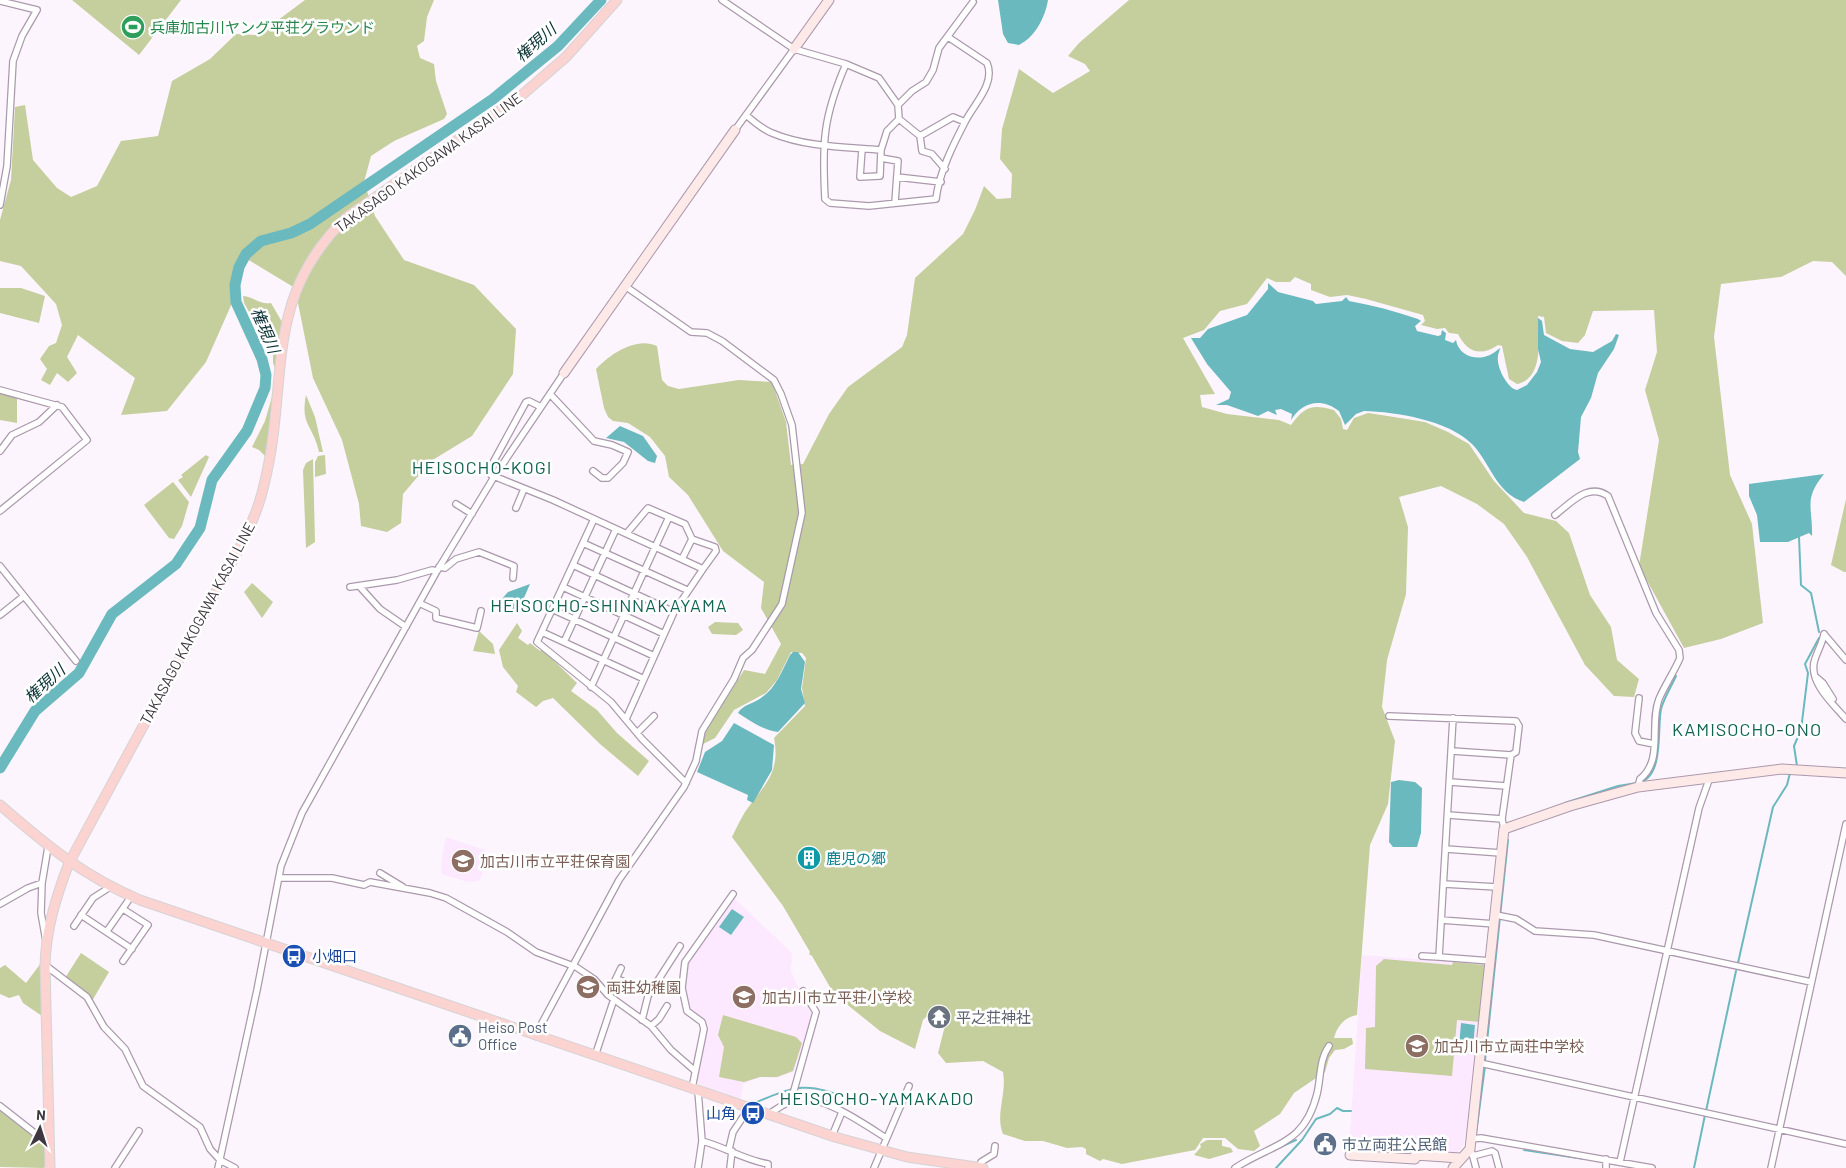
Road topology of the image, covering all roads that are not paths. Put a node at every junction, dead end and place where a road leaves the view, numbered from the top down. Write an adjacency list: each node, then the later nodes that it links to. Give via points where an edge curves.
1 (617, 0): 106 (main road, TAKASAGO KAKOGAWA KASAI LINE, via 548,73 522,95 347,217 307,265 292,299 285,326 271,453 258,507 238,551)
2 (722, 0): 7 (street)
3 (829, 0): 7 (street)
4 (0, 1): 23 (street, via 37,10 22,36 13,61 7,166)
5 (973, 2): 6 (street)
6 (948, 37): 9 (street, via 939,48 926,82); 12 (street, via 989,65 984,92)
7 (794, 49): 8 (street); 10 (street)
8 (846, 64): 9 (street, via 879,78); 15 (street, via 832,96)
9 (898, 105): 11 (street)
10 (746, 115): 13 (street); 15 (street, via 771,133)
11 (899, 118): 14 (street); 17 (street, via 886,131)
12 (965, 122): 14 (street, via 953,117); 19 (street)
13 (735, 130): 24 (street)
14 (920, 136): 19 (street, via 922,152 932,154)
15 (823, 144): 16 (street); 22 (street, via 825,199 830,203 869,206)
16 (862, 148): 17 (street); 18 (street, via 860,177 880,176)
17 (881, 150): 18 (street)
18 (881, 158): 20 (street, via 898,160)
19 (945, 169): 21 (street)
20 (897, 177): 21 (street); 22 (street)
21 (941, 182): 22 (street, via 936,199)
22 (895, 202)
23 (0, 205)
24 (624, 286): 25 (street); 95 (street, via 691,332 707,332 722,341 774,380 792,425 802,513 782,604 744,658 706,722)
25 (564, 373): 27 (street)
26 (0, 390): 28 (street)
27 (550, 394): 29 (street); 31 (street, via 594,441 628,452 624,463 608,478)
28 (57, 405): 30 (street, via 39,422 12,435); 36 (street, via 87,440)
29 (541, 408): 32 (street); 32 (street, via 528,401 522,408 490,468)
30 (0, 450)
31 (593, 472)
32 (494, 477): 33 (street); 37 (street)
33 (524, 489): 35 (street); 40 (street)
34 (456, 504): 37 (street)
35 (516, 508)
36 (0, 512)
37 (472, 514): 50 (street)
38 (1555, 516): 89 (street, via 1588,491 1601,491 1608,496 1652,604 1679,650 1680,658 1659,699)
39 (669, 517): 42 (street, via 648,508); 43 (street, via 685,524); 45 (street)
40 (594, 519): 41 (street); 44 (street)
41 (616, 529): 42 (street); 46 (street)
42 (626, 534): 45 (street)
43 (692, 539): 47 (street); 51 (street, via 715,547 716,551)
44 (583, 543): 46 (street); 48 (street)
45 (656, 547): 47 (street); 52 (street)
46 (606, 553): 52 (street); 53 (street)
47 (682, 559): 51 (street)
48 (573, 565): 53 (street); 56 (street)
49 (0, 566): 60 (street)
50 (438, 569): 54 (street, via 479,552 514,566); 55 (street); 62 (street)
51 (703, 569): 58 (street)
52 (644, 571): 58 (street); 59 (street)
53 (596, 574): 59 (street); 61 (street)
54 (513, 578)
55 (360, 586): 57 (street); 69 (street, via 380,609)
56 (563, 587): 61 (street); 63 (street)
57 (350, 588)
58 (687, 590): 65 (street)
59 (635, 593): 65 (street); 67 (street)
60 (24, 596): 66 (street); 77 (street)
61 (584, 597): 67 (street); 68 (street)
62 (419, 602): 64 (street, via 437,612 436,618 477,628); 69 (street)
63 (552, 609): 68 (street); 70 (street)
64 (481, 611)
65 (674, 612): 71 (street)
66 (0, 615)
67 (624, 615): 71 (street); 72 (street)
68 (574, 619): 72 (street); 73 (street)
69 (406, 627): 108 (street, via 302,813)
70 (542, 632): 73 (street); 80 (street, via 537,642)
71 (664, 634): 74 (street)
72 (614, 638): 74 (street); 75 (street)
73 (564, 642): 75 (street)
74 (654, 656): 79 (street)
75 (603, 660): 79 (street); 80 (street)
76 (1846, 660): 78 (street, via 1824,634 1815,658)
77 (76, 661)
78 (1814, 676): 82 (street, via 1824,683); 87 (street)
79 (644, 679): 86 (street)
80 (591, 687): 86 (street)
81 (1639, 698): 89 (street, via 1635,733 1639,742)
82 (1846, 715)
83 (654, 716): 88 (street)
84 (1389, 716): 85 (street)
85 (1453, 718): 90 (street); 91 (street, via 1516,720 1519,726 1516,752)
86 (626, 719): 88 (street)
87 (1846, 719)
88 (637, 733): 95 (street)
89 (1654, 744): 97 (street, via 1648,773 1640,778)
90 (1452, 751): 91 (street); 94 (street)
91 (1511, 755): 96 (street)
92 (1846, 773): 93 (street, via 1782,769)
93 (1710, 777): 97 (street); 127 (street, via 1699,808)
94 (1450, 782): 96 (street); 99 (street)
95 (686, 783): 133 (street, via 619,880)
96 (1506, 786): 100 (street)
97 (1638, 787): 102 (street)
98 (0, 806): 103 (main road)
99 (1448, 815): 100 (street); 104 (street)
100 (1502, 819): 102 (street)
101 (1846, 824): 136 (street)
102 (1504, 829): 105 (street)
103 (48, 847): 106 (main road); 109 (street)
104 (1446, 849): 105 (street); 110 (street)
105 (1501, 853): 112 (street)
106 (69, 863): 111 (main road); 123 (main road, TAKASAGO KAKOGAWA KASAI LINE)
107 (380, 873): 113 (street)
108 (279, 878): 113 (street, via 332,878); 124 (street)
109 (42, 883): 116 (street); 123 (street, via 41,912)
110 (1444, 884): 112 (street); 119 (street)
111 (110, 887): 118 (street, via 93,898); 124 (main road)
112 (1497, 887): 120 (street)
113 (403, 888): 133 (street, via 446,898 536,952)
114 (734, 894): 147 (street, via 685,962 682,988 688,1011 702,1022 704,1029)
115 (128, 901): 117 (street)
116 (0, 904)
117 (123, 909): 122 (street); 126 (street, via 148,926)
118 (81, 914): 121 (street); 122 (street)
119 (1441, 920): 120 (street); 129 (street)
120 (1495, 920): 127 (street, via 1516,919 1534,931 1594,936); 131 (street)
121 (74, 926)
122 (107, 931): 126 (street)
123 (46, 941): 132 (main road, TAKASAGO KAKOGAWA KASAI LINE)
124 (267, 944): 143 (main road); 172 (street)
125 (680, 946): 141 (street, via 648,996)
126 (132, 948): 130 (street)
127 (1667, 951): 136 (street); 150 (street)
128 (1422, 956): 129 (street)
129 (1439, 957): 131 (street)
130 (123, 961)
131 (1491, 961): 146 (street)
132 (45, 965): 162 (main road, TAKASAGO KAKOGAWA KASAI LINE); 172 (street, via 86,996 104,1027 125,1049 140,1081 200,1127 210,1149)
133 (572, 966): 139 (street, via 594,979); 143 (street)
134 (621, 968): 135 (street)
135 (617, 978): 137 (street); 139 (street)
136 (1811, 982): 156 (street)
137 (628, 983)
138 (803, 991): 151 (street, via 816,1012)
139 (611, 997): 141 (street); 145 (street)
140 (667, 1006): 142 (street)
141 (642, 1020): 142 (street)
142 (651, 1026): 147 (street)
143 (535, 1036): 145 (main road)
144 (1329, 1046): 184 (street, via 1322,1061 1314,1105 1298,1133)
145 (595, 1056): 149 (main road)
146 (1480, 1063): 150 (street); 160 (street)
147 (694, 1070): 149 (street)
148 (909, 1086): 159 (street)
149 (695, 1090): 153 (main road); 161 (street)
150 (1636, 1099): 156 (street); 173 (street)
151 (791, 1100): 154 (street, via 818,1101); 155 (street)
152 (0, 1106): 162 (street)
153 (749, 1108): 155 (main road); 165 (street, via 733,1132)
154 (842, 1112): 158 (street); 159 (street)
155 (769, 1114): 158 (main road)
156 (1780, 1130): 163 (street); 190 (street)
157 (139, 1131): 176 (street)
158 (832, 1136): 166 (main road)
159 (886, 1138): 166 (street)
160 (1470, 1139): 167 (street); 171 (street, via 1481,1138)
161 (702, 1141): 165 (street); 179 (street)
162 (50, 1143): 175 (main road, TAKASAGO KAKOGAWA KASAI LINE)
163 (1846, 1144)
164 (995, 1146): 183 (street, via 994,1154 982,1162)
165 (731, 1150): 180 (street); 181 (street, via 745,1159 768,1164)
166 (881, 1151): 174 (main road); 182 (street)
167 (1471, 1152): 169 (street); 186 (street); 187 (street, via 1492,1151)
168 (1350, 1155): 170 (street)
169 (1460, 1158): 170 (street); 185 (street)
170 (1415, 1159)
171 (1606, 1159): 173 (street); 188 (street)
172 (220, 1160): 177 (street); 178 (street)
173 (1620, 1162): 189 (street)
174 (937, 1165): 183 (main road)
175 (50, 1168)
176 (115, 1168)
177 (218, 1168)
178 (235, 1168)
179 (698, 1168)
180 (730, 1168)
181 (768, 1168)
182 (874, 1168)
183 (982, 1168)
184 (1235, 1168)
185 (1453, 1168)
186 (1476, 1168)
187 (1499, 1168)
188 (1606, 1168)
189 (1651, 1168)
190 (1771, 1168)

